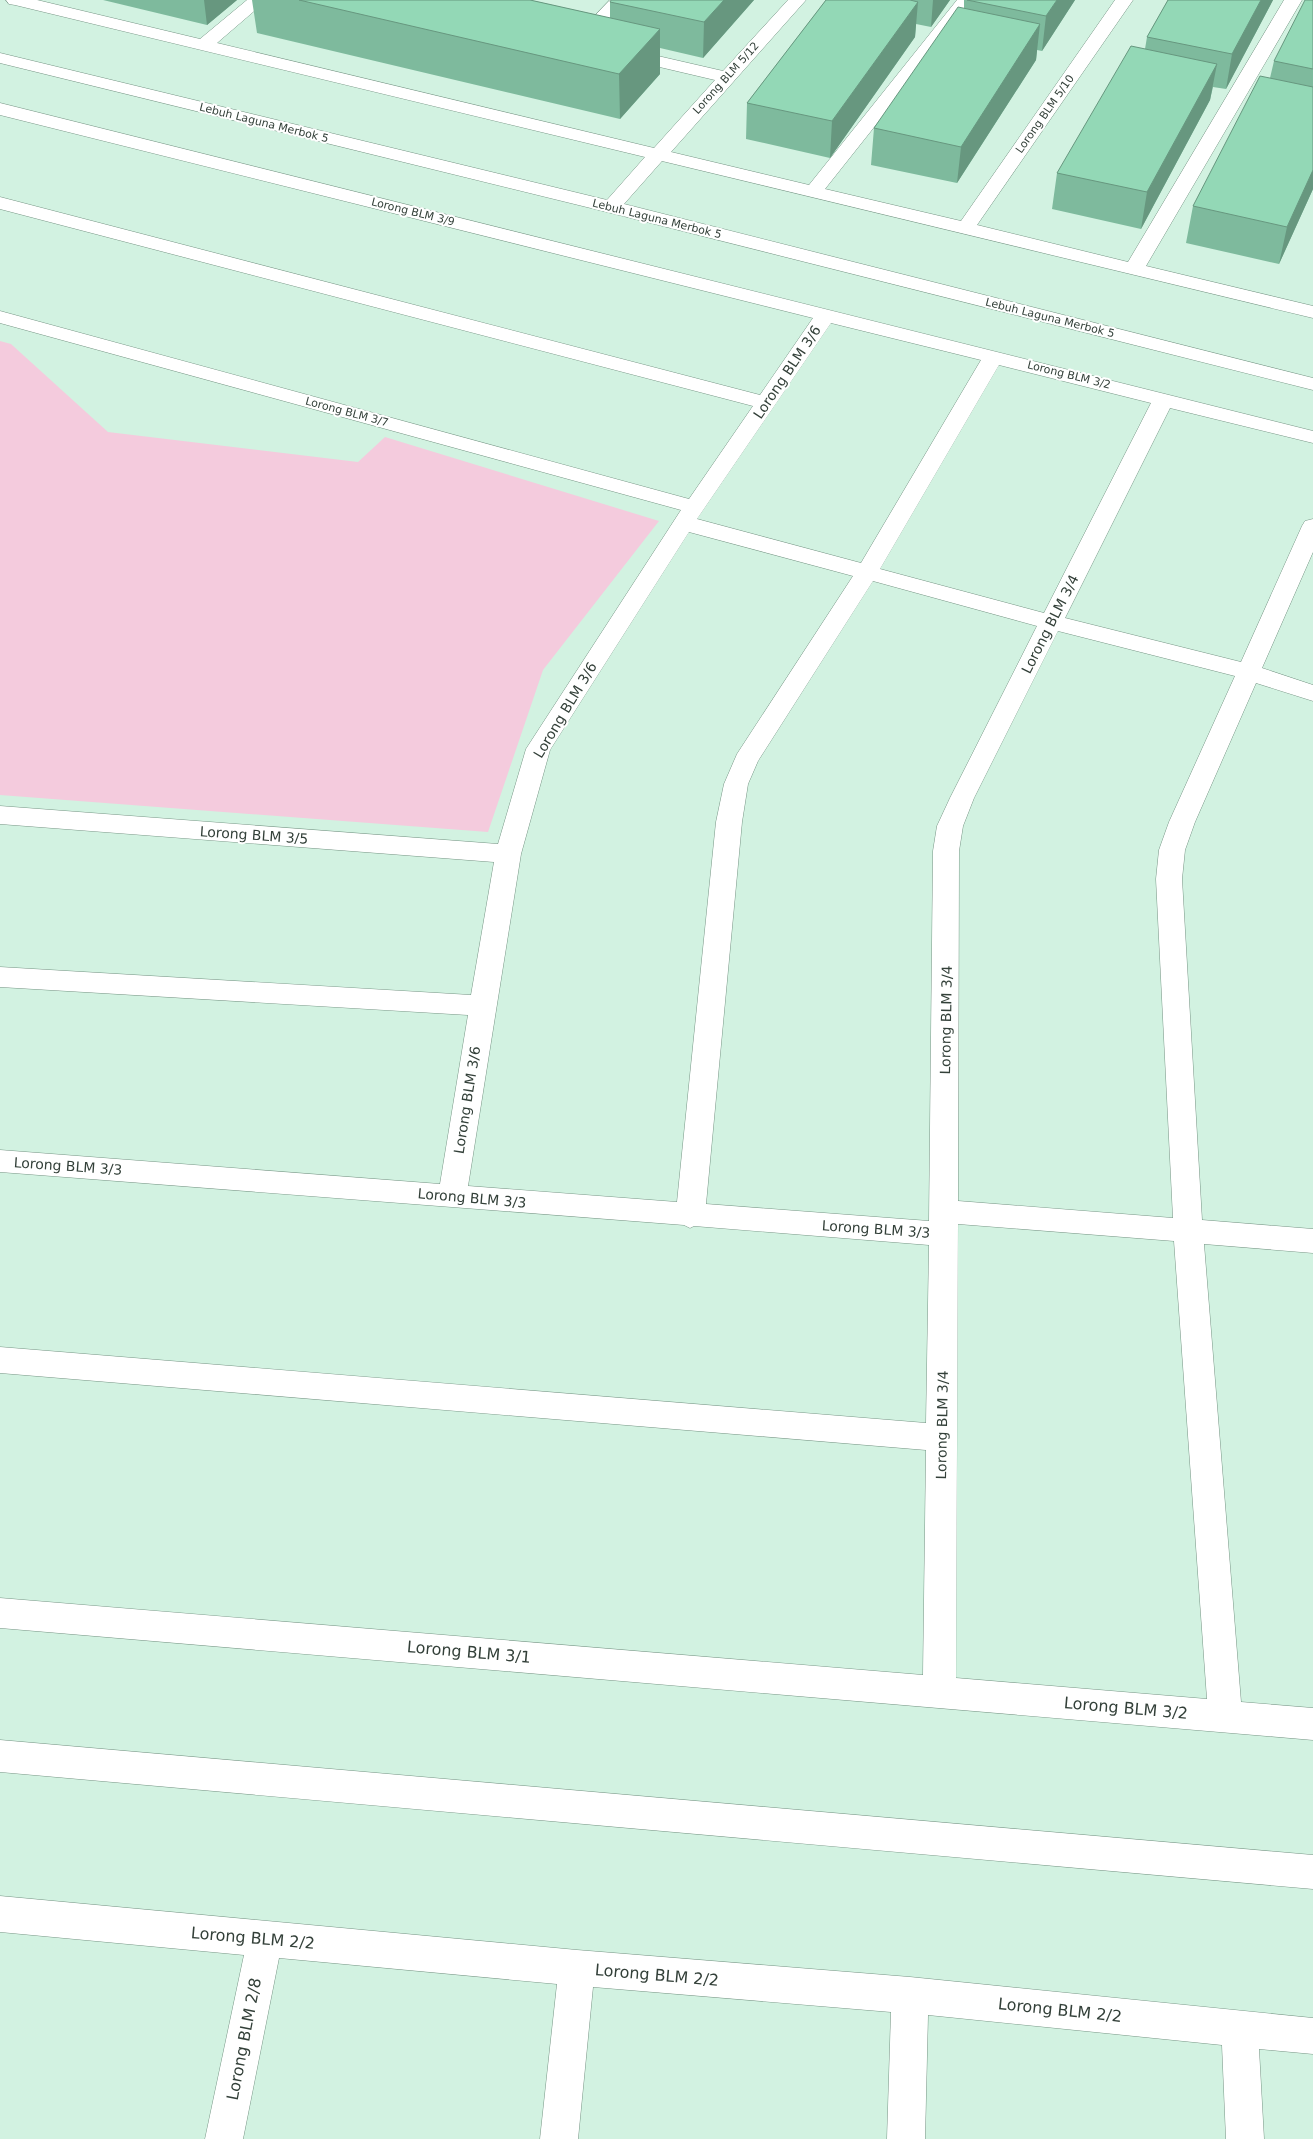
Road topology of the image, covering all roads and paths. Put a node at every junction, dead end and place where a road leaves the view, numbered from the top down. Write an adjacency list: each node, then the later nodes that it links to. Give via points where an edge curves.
1 (15, 0): 10 (street)
2 (258, 0): 10 (street)
3 (620, 0): 9 (street)
4 (797, 0): 12 (street, Lorong BLM 5/12)
5 (966, 0): 15 (street)
6 (1124, 0): 18 (street, Lorong BLM 5/10)
7 (1293, 0): 19 (street)
8 (560, 38): 9 (street)
9 (579, 42): 12 (street)
10 (204, 44): 14 (street)
11 (0, 58): 17 (street, Lebuh Laguna Merbok 5)
12 (726, 77): 14 (street, Lorong BLM 5/12)
13 (0, 109): 22 (street, Lorong BLM 3/9)
14 (656, 156): 15 (street); 17 (street, Lorong BLM 5/12)
15 (813, 192): 18 (street)
16 (0, 203): 27 (street)
17 (611, 207): 25 (street, Lebuh Laguna Merbok 5)
18 (965, 229): 19 (street)
19 (1134, 269): 21 (street)
20 (1313, 289): 21 (street)
21 (1308, 311)
22 (825, 316): 24 (street, Lorong BLM 3/2); 27 (street, Lorong BLM 3/6)
23 (0, 317): 29 (street, Lorong BLM 3/7)
24 (994, 356): 26 (street, Lorong BLM 3/2); 31 (street)
25 (1313, 384)
26 (1164, 400): 28 (street, Lorong BLM 3/2); 32 (street, Lorong BLM 3/4)
27 (766, 403): 29 (street, Lorong BLM 3/6)
28 (1313, 437)
29 (689, 515): 31 (street, Lorong BLM 3/7); 36 (street, Lorong BLM 3/6, via 538,750)
30 (1313, 526): 33 (street)
31 (867, 572): 32 (street, Lorong BLM 3/7); 41 (street, via 746,760 736,784 729,822)
32 (1051, 622): 33 (street, Lorong BLM 3/7); 42 (street, Lorong BLM 3/4, via 950,826 946,851)
33 (1248, 672): 34 (street, Lorong BLM 3/7); 43 (street, via 1172,850 1170,869)
34 (1313, 693)
35 (0, 815): 36 (street, Lorong BLM 3/5)
36 (508, 854): 38 (street, Lorong BLM 3/6)
37 (0, 976): 38 (street)
38 (482, 1006): 40 (street, Lorong BLM 3/6)
39 (0, 1161): 40 (street, Lorong BLM 3/3)
40 (452, 1196): 41 (street, Lorong BLM 3/3)
41 (690, 1216): 42 (street, Lorong BLM 3/3)
42 (944, 1223): 43 (street, Lorong BLM 3/3); 46 (street, Lorong BLM 3/4)
43 (1188, 1231): 44 (street, Lorong BLM 3/3); 49 (street)
44 (1313, 1241)
45 (0, 1360): 46 (street)
46 (942, 1438): 48 (street, Lorong BLM 3/4)
47 (0, 1613): 48 (street, Lorong BLM 3/1)
48 (939, 1692): 49 (street, Lorong BLM 3/2)
49 (1225, 1716): 50 (street, Lorong BLM 3/2)
50 (1313, 1724)
51 (0, 1756): 52 (street)
52 (1313, 1872)
53 (0, 1914): 54 (street, Lorong BLM 2/2)
54 (264, 1939): 55 (street, Lorong BLM 2/2); 59 (street, Lorong BLM 2/8)
55 (577, 1968): 56 (street, Lorong BLM 2/2); 60 (street)
56 (910, 1995): 57 (street, Lorong BLM 2/2); 61 (street)
57 (1239, 2028): 58 (street, Lorong BLM 2/2); 62 (street)
58 (1313, 2036)
59 (224, 2139)
60 (559, 2139)
61 (906, 2139)
62 (1245, 2139)

